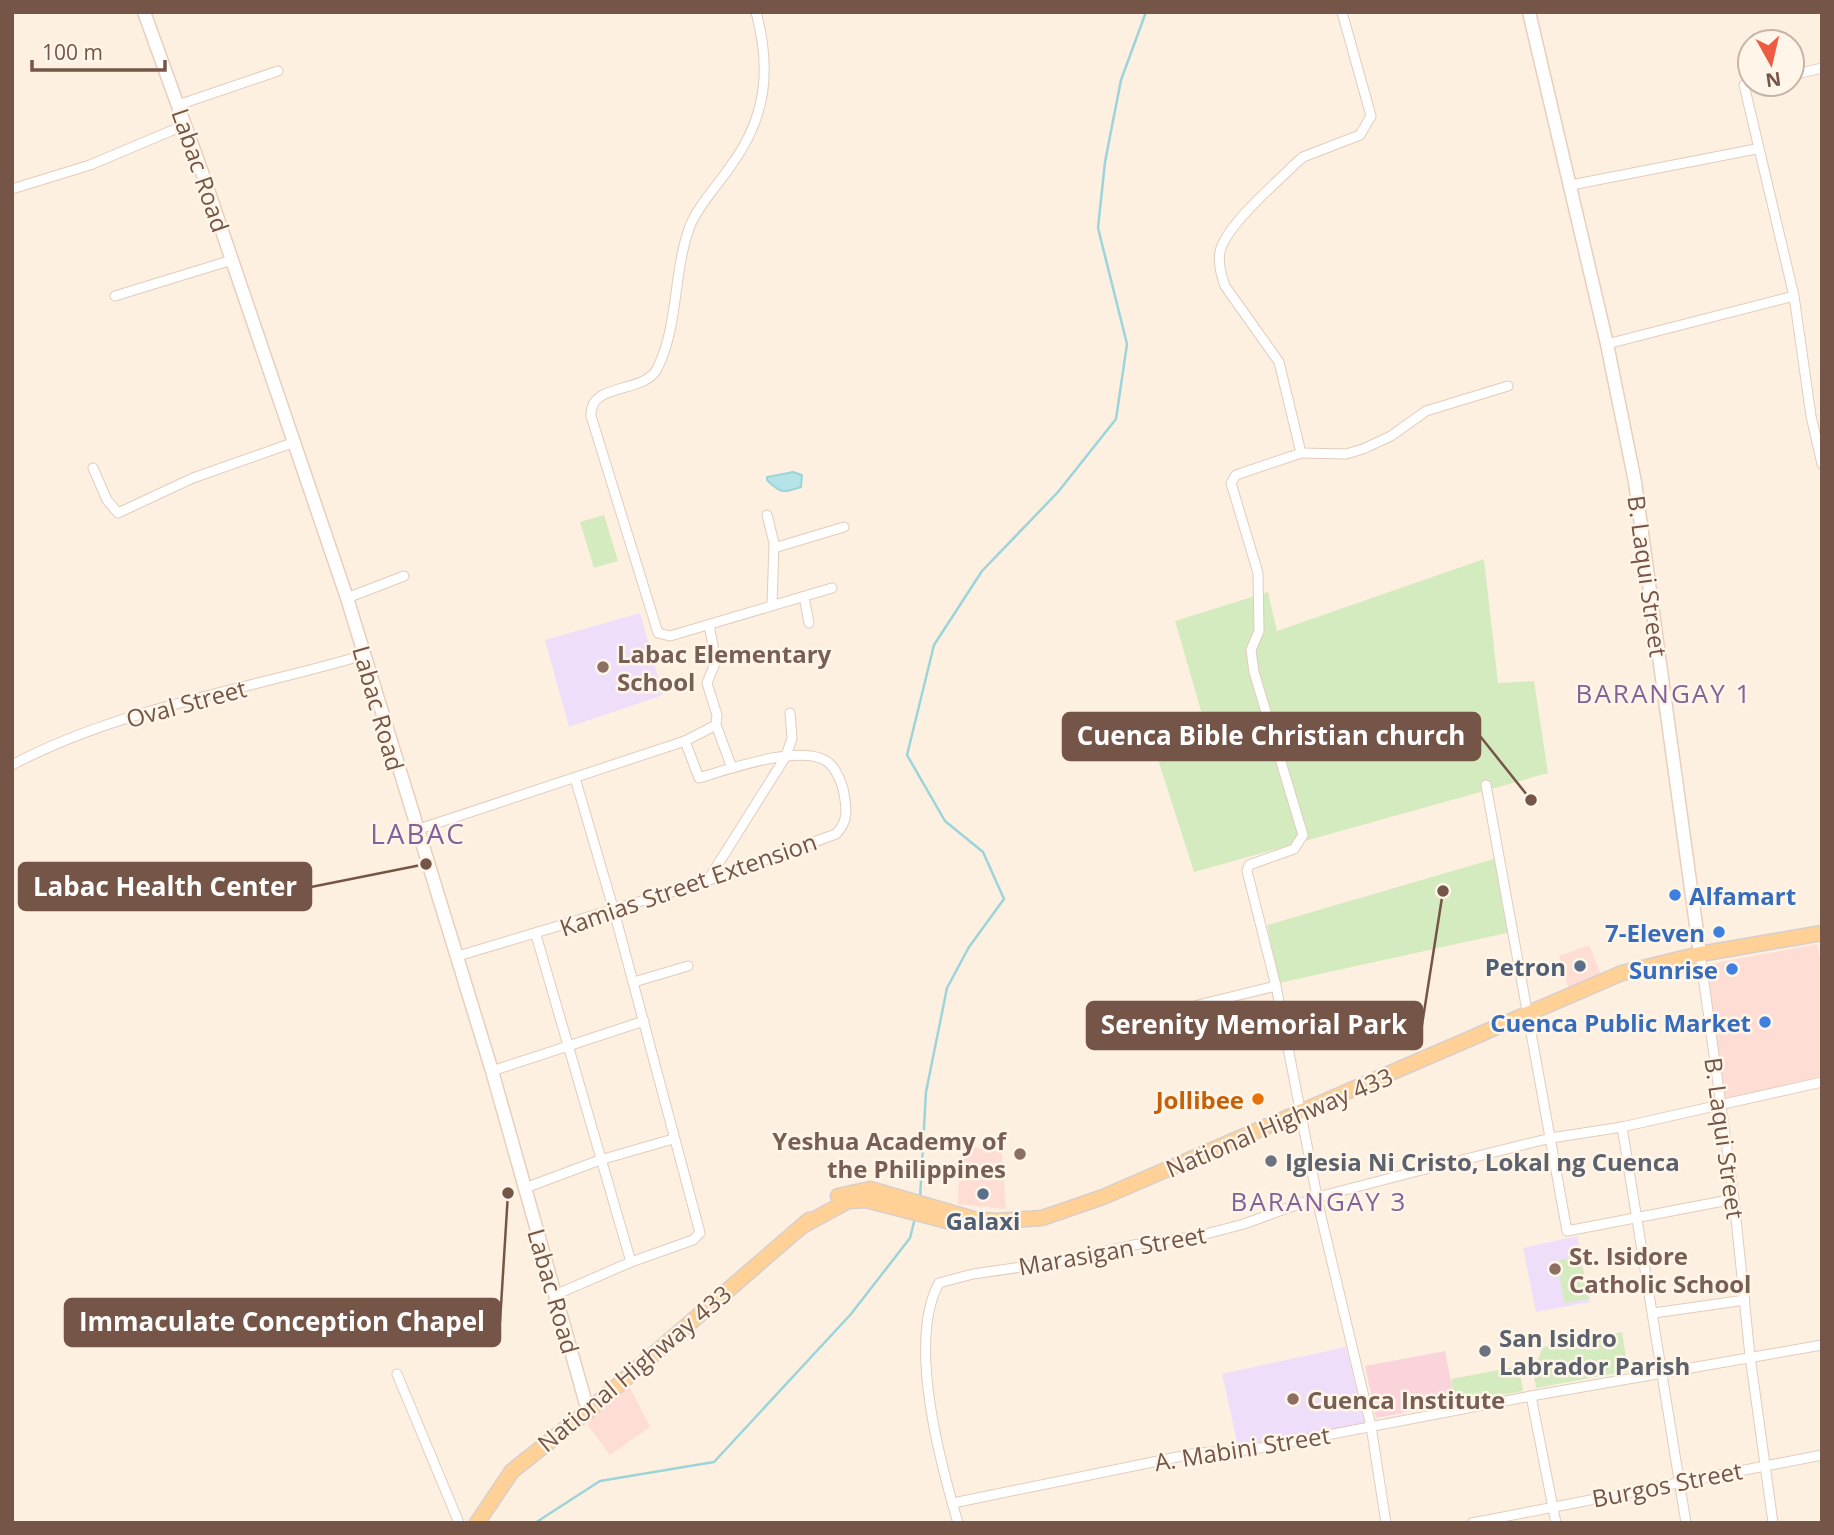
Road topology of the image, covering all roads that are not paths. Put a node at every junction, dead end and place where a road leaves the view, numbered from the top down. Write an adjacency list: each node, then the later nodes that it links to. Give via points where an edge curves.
1 (144, 12): 7 (street, Labac Road)
2 (756, 12): 30 (street, via 766,62 764,95 752,133 691,223 659,365 646,381 606,393 591,406 658,633 670,636)
3 (1342, 12): 18 (street, via 1371,116 1367,127 1360,135 1303,157 1232,230 1221,249 1220,273 1225,286 1279,362)
4 (1529, 12): 10 (street, B. Laqui Street)
5 (278, 71): 7 (street)
6 (1746, 98): 9 (street)
7 (178, 104): 8 (street, Labac Road)
8 (185, 125): 11 (street, via 90,165); 12 (street, Labac Road)
9 (1756, 149): 10 (street); 14 (street)
10 (1571, 186): 15 (street, B. Laqui Street)
11 (12, 189)
12 (232, 260): 13 (street); 17 (street, Labac Road)
13 (115, 296)
14 (1794, 296): 15 (street); 19 (street)
15 (1607, 344): 45 (street, B. Laqui Street, via 1635,482)
16 (1508, 386): 18 (street, via 1426,411 1363,449 1346,454)
17 (295, 442): 20 (street, via 193,478 118,513); 27 (street, Labac Road)
18 (1301, 453): 49 (street, via 1236,475 1231,483 1258,573 1259,631 1251,650 1254,672 1303,835 1294,849 1250,865 1247,871)
19 (1822, 464)
20 (93, 468)
21 (768, 515): 23 (street)
22 (844, 527): 23 (street)
23 (774, 548): 28 (street)
24 (404, 576): 27 (street)
25 (832, 589): 26 (street)
26 (804, 597): 28 (street); 29 (street)
27 (347, 598): 31 (street, Labac Road)
28 (772, 605): 30 (street)
29 (809, 624)
30 (709, 625): 33 (street, via 716,662 707,683)
31 (364, 655): 36 (street, Oval Street, via 124,719 54,742); 40 (street, Labac Road)
32 (790, 713): 35 (street, via 792,738)
33 (716, 725): 34 (street); 37 (street)
34 (685, 741): 37 (street, Kamias Street Extension, via 699,778); 38 (street)
35 (786, 756): 37 (street, Kamias Street Extension); 41 (street); 41 (street, Kamias Street Extension, via 820,758 831,765 844,791 843,827 836,834)
36 (12, 765)
37 (732, 768)
38 (575, 778): 40 (street); 42 (street)
39 (1486, 785): 50 (street)
40 (416, 830): 46 (street, Labac Road)
41 (708, 880): 42 (street, Kamias Street Extension)
42 (614, 911): 44 (street, Kamias Street Extension); 48 (street)
43 (1822, 933): 45 (main road, National Highway 433)
44 (536, 934): 46 (street, Kamias Street Extension); 53 (street)
45 (1700, 954): 50 (main road, National Highway 433, via 1622,973); 56 (street, B. Laqui Street)
46 (458, 956): 54 (street, Labac Road)
47 (688, 966): 48 (street)
48 (634, 982): 51 (street)
49 (1276, 986): 52 (street); 57 (street)
50 (1528, 1012): 57 (main road, National Highway 433); 59 (street)
51 (644, 1021): 53 (street); 60 (street)
52 (1136, 1025)
53 (567, 1045): 54 (street); 61 (street)
54 (492, 1071): 62 (street, Labac Road)
55 (1822, 1082): 56 (street, Marasigan Street)
56 (1719, 1104): 58 (street, Marasigan Street); 64 (street, B. Laqui Street)
57 (1299, 1113): 63 (street); 75 (main road, National Highway 433, via 1072,1209 1019,1221 955,1218 883,1198 848,1201 804,1225)
58 (1622, 1127): 59 (street, Marasigan Street); 65 (street)
59 (1551, 1138): 63 (street, Marasigan Street); 65 (street, via 1567,1231)
60 (673, 1139): 61 (street); 66 (street, via 700,1233 693,1240)
61 (600, 1160): 62 (street); 66 (street)
62 (524, 1188): 67 (street, Labac Road)
63 (1318, 1197): 76 (street); 80 (street, Marasigan Street, via 1198,1236 939,1283 927,1315 930,1400 944,1480)
64 (1734, 1199): 65 (street); 68 (street, B. Laqui Street)
65 (1638, 1219): 69 (street)
66 (631, 1262): 67 (street)
67 (555, 1295): 75 (street, Labac Road)
68 (1745, 1300): 69 (street); 71 (street, B. Laqui Street)
69 (1654, 1313): 72 (street)
70 (1822, 1345): 71 (street, A. Mabini Street)
71 (1749, 1356): 72 (street, A. Mabini Street); 78 (street, B. Laqui Street)
72 (1663, 1372): 74 (street, A. Mabini Street); 79 (street)
73 (397, 1374): 82 (street)
74 (1531, 1396): 76 (street, A. Mabini Street); 81 (street)
75 (588, 1411): 83 (main road, National Highway 433, via 512,1471)
76 (1371, 1426): 80 (street, A. Mabini Street, via 1249,1450 1198,1453); 85 (street)
77 (1822, 1455): 78 (street, Burgos Street)
78 (1766, 1465): 79 (street, Burgos Street); 89 (street, B. Laqui Street)
79 (1681, 1483): 81 (street, Burgos Street); 88 (street)
80 (953, 1503): 84 (street)
81 (1553, 1505): 86 (street, Burgos Street); 87 (street)
82 (459, 1523)
83 (477, 1523)
84 (958, 1523)
85 (1387, 1523)
86 (1472, 1523)
87 (1556, 1523)
88 (1686, 1523)
89 (1773, 1523)

